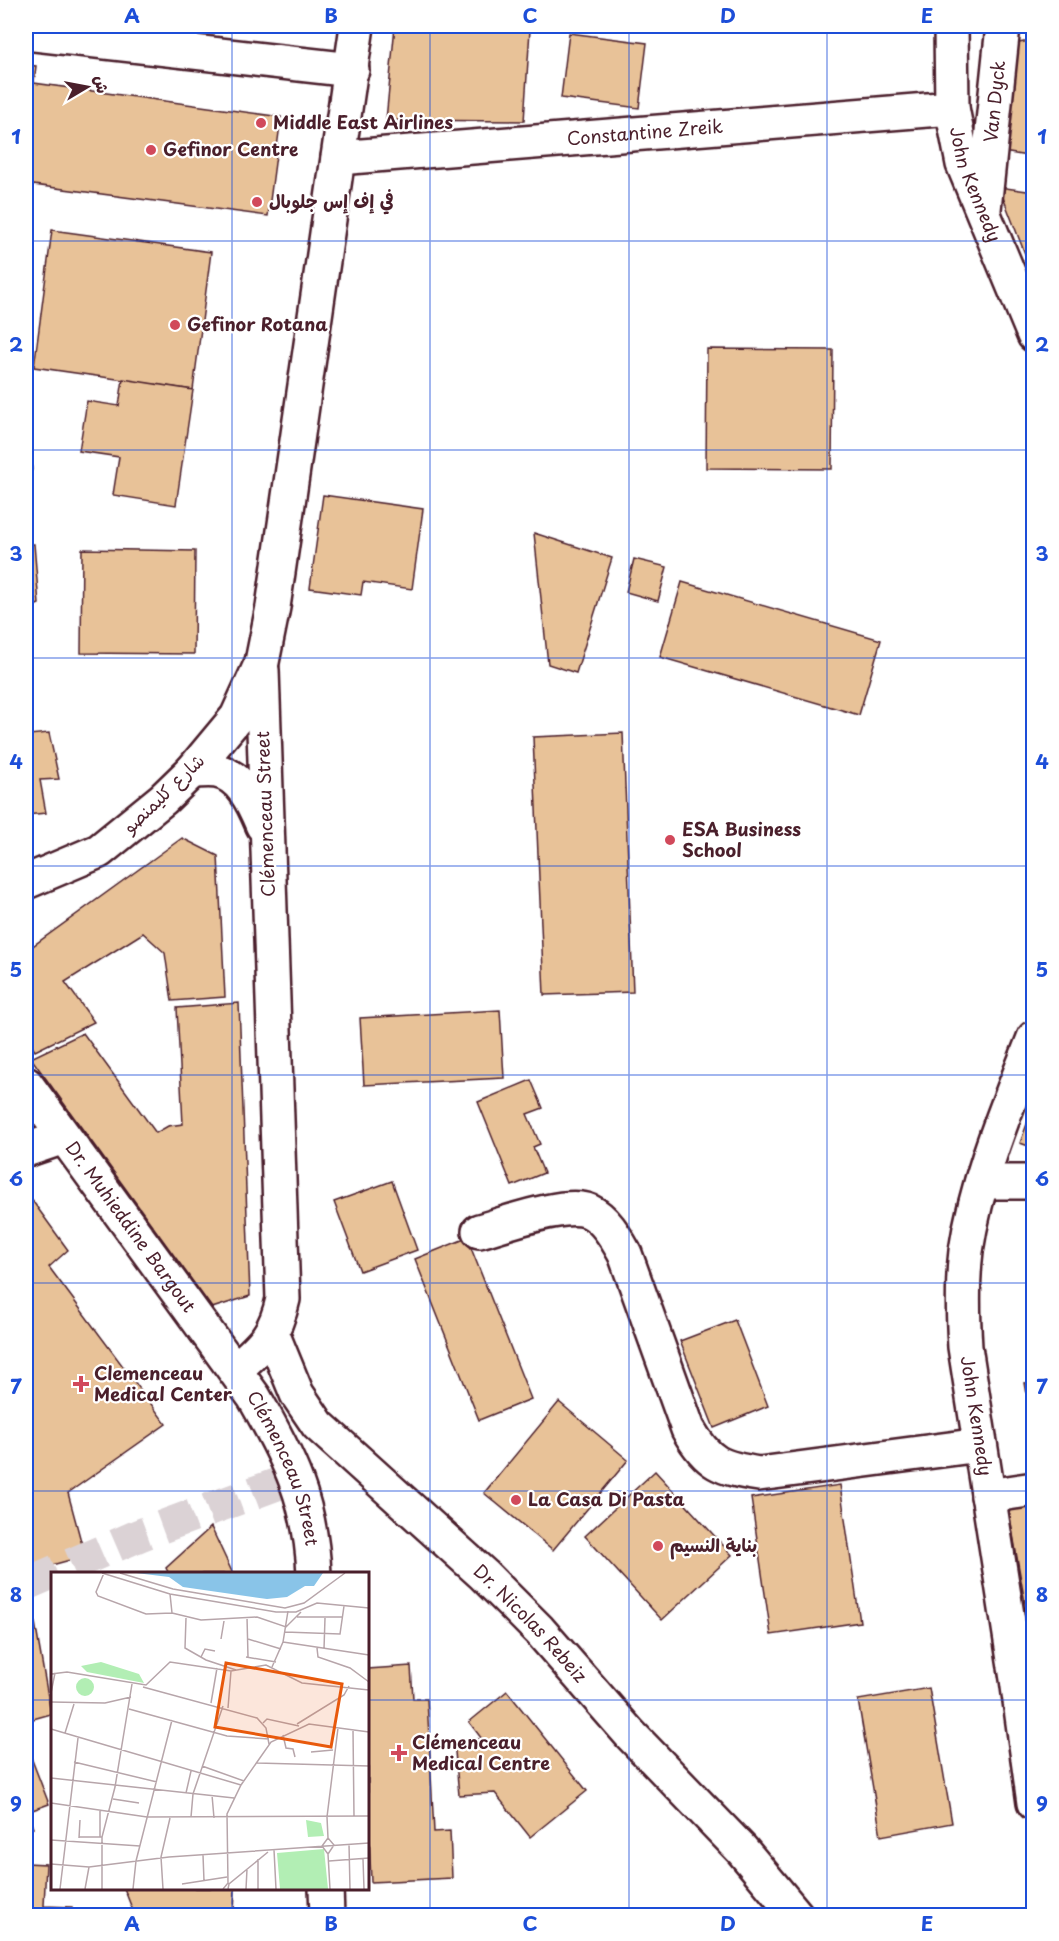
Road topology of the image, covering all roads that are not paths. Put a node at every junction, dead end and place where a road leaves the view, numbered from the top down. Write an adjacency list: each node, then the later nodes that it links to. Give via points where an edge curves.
1 (357, 26): 6 (street, Clémenceau Street)
2 (951, 26): 7 (street, John Kennedy)
3 (1003, 26): 9 (street, Van Dyck)
4 (26, 33): 6 (street)
5 (26, 53): 6 (street)
6 (350, 80): 8 (street, Clémenceau Street)
7 (952, 108): 8 (street, Constantine Zreik); 9 (street, John Kennedy, via 963,164)
8 (338, 158): 11 (street, Clémenceau Street)
9 (983, 214): 10 (street, John Kennedy)
10 (1034, 335)
11 (262, 662): 12 (street, شارع كليمنصو, via 237,717); 13 (street, Clémenceau Street)
12 (192, 771): 13 (street, via 217,771 231,776 254,804); 14 (street, شارع كليمنصو, via 163,800)
13 (267, 833): 26 (street, Clémenceau Street, via 283,1299)
14 (99, 851): 16 (street, شارع كليمنصو); 18 (street)
15 (26, 864): 16 (street)
16 (66, 865): 17 (street, شارع كليمنصو)
17 (26, 882)
18 (26, 906)
19 (1034, 1038): 23 (street, John Kennedy, via 999,1126)
20 (26, 1084): 21 (street, Dr. Muhieddine Bargout)
21 (64, 1137): 22 (street); 27 (street, Dr. Muhieddine Bargout)
22 (26, 1150)
23 (982, 1182): 24 (street); 28 (street, John Kennedy, via 963,1281 965,1347)
24 (1034, 1182)
25 (479, 1231): 28 (street, via 566,1208 588,1210 599,1217 625,1254 688,1429 714,1461 737,1472 759,1474)
26 (272, 1333): 27 (street, Clémenceau Street); 35 (street, Dr. Nicolas Rebeiz, via 297,1394 318,1425 539,1630 630,1734 742,1850)
27 (235, 1370): 31 (street, Clémenceau Street, via 277,1437 296,1477 308,1518)
28 (980, 1445): 30 (street, John Kennedy)
29 (1034, 1489): 30 (street)
30 (988, 1496): 32 (street, John Kennedy)
31 (314, 1572)
32 (1034, 1803)
33 (326, 1890): 34 (street)
34 (327, 1916)
35 (797, 1916)

